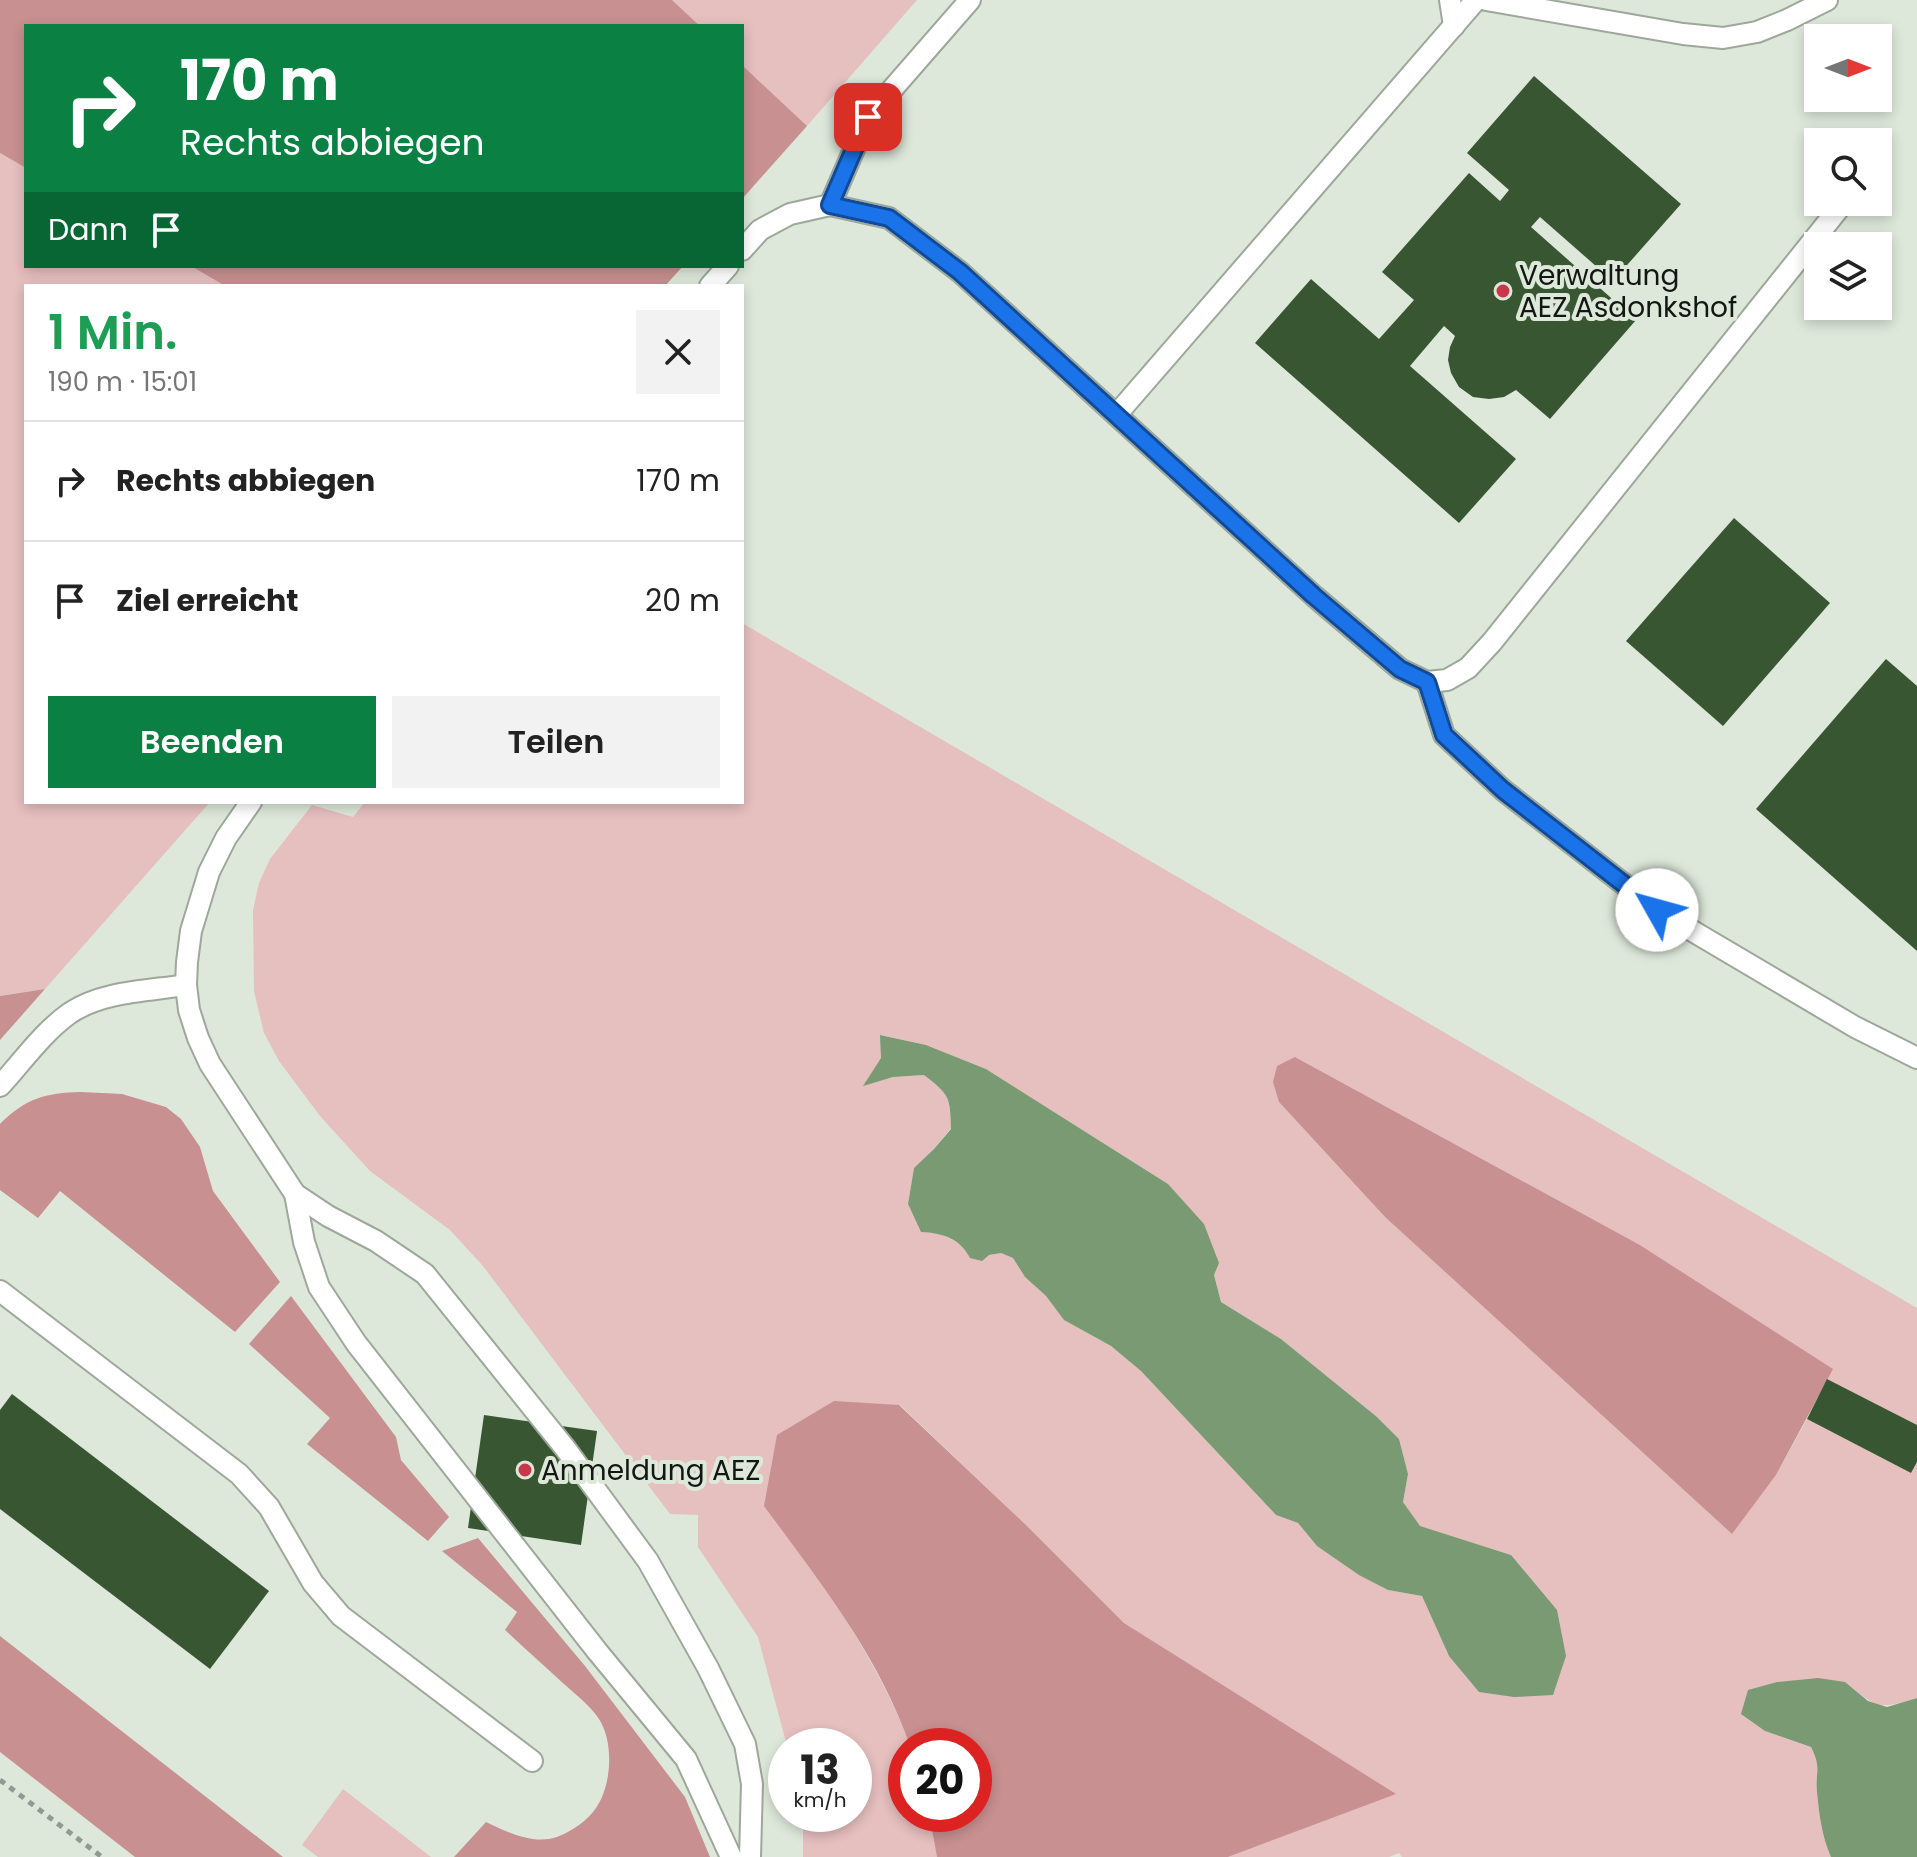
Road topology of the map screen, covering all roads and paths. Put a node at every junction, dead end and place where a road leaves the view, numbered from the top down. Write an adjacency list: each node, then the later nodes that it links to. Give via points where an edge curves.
1 (970, 0): 7 (lane, via 868,117)
2 (1450, 0): 6 (lane)
3 (1476, 0): 6 (lane)
4 (1486, 0): 5 (lane, via 1723,38 1757,32)
5 (1827, 0)
6 (1454, 26): 12 (lane)
7 (830, 205): 9 (lane, via 790,214 760,230); 12 (lane, via 889,218 960,272)
8 (1833, 216): 13 (lane, via 1492,642 1468,668 1447,680)
9 (744, 248)
10 (726, 268): 11 (lane)
11 (712, 284)
12 (1117, 414): 13 (lane, via 1314,596 1400,669)
13 (1427, 682): 16 (lane, via 1444,735 1503,790 1657,910)
14 (250, 804): 15 (lane, via 209,872 191,931)
15 (186, 985): 17 (lane, via 107,998 72,1012); 18 (lane, via 189,1010 210,1064)
16 (1917, 1058)
17 (0, 1086)
18 (295, 1194): 23 (lane, via 319,1287 356,1343 686,1759); 24 (lane, via 425,1274 648,1561 745,1744 752,1784)
19 (0, 1291): 20 (lane, via 239,1474 269,1507 313,1583 341,1616)
20 (532, 1761)
21 (0, 1780): 22 (path)
22 (102, 1857)
23 (731, 1857)
24 (750, 1857)

